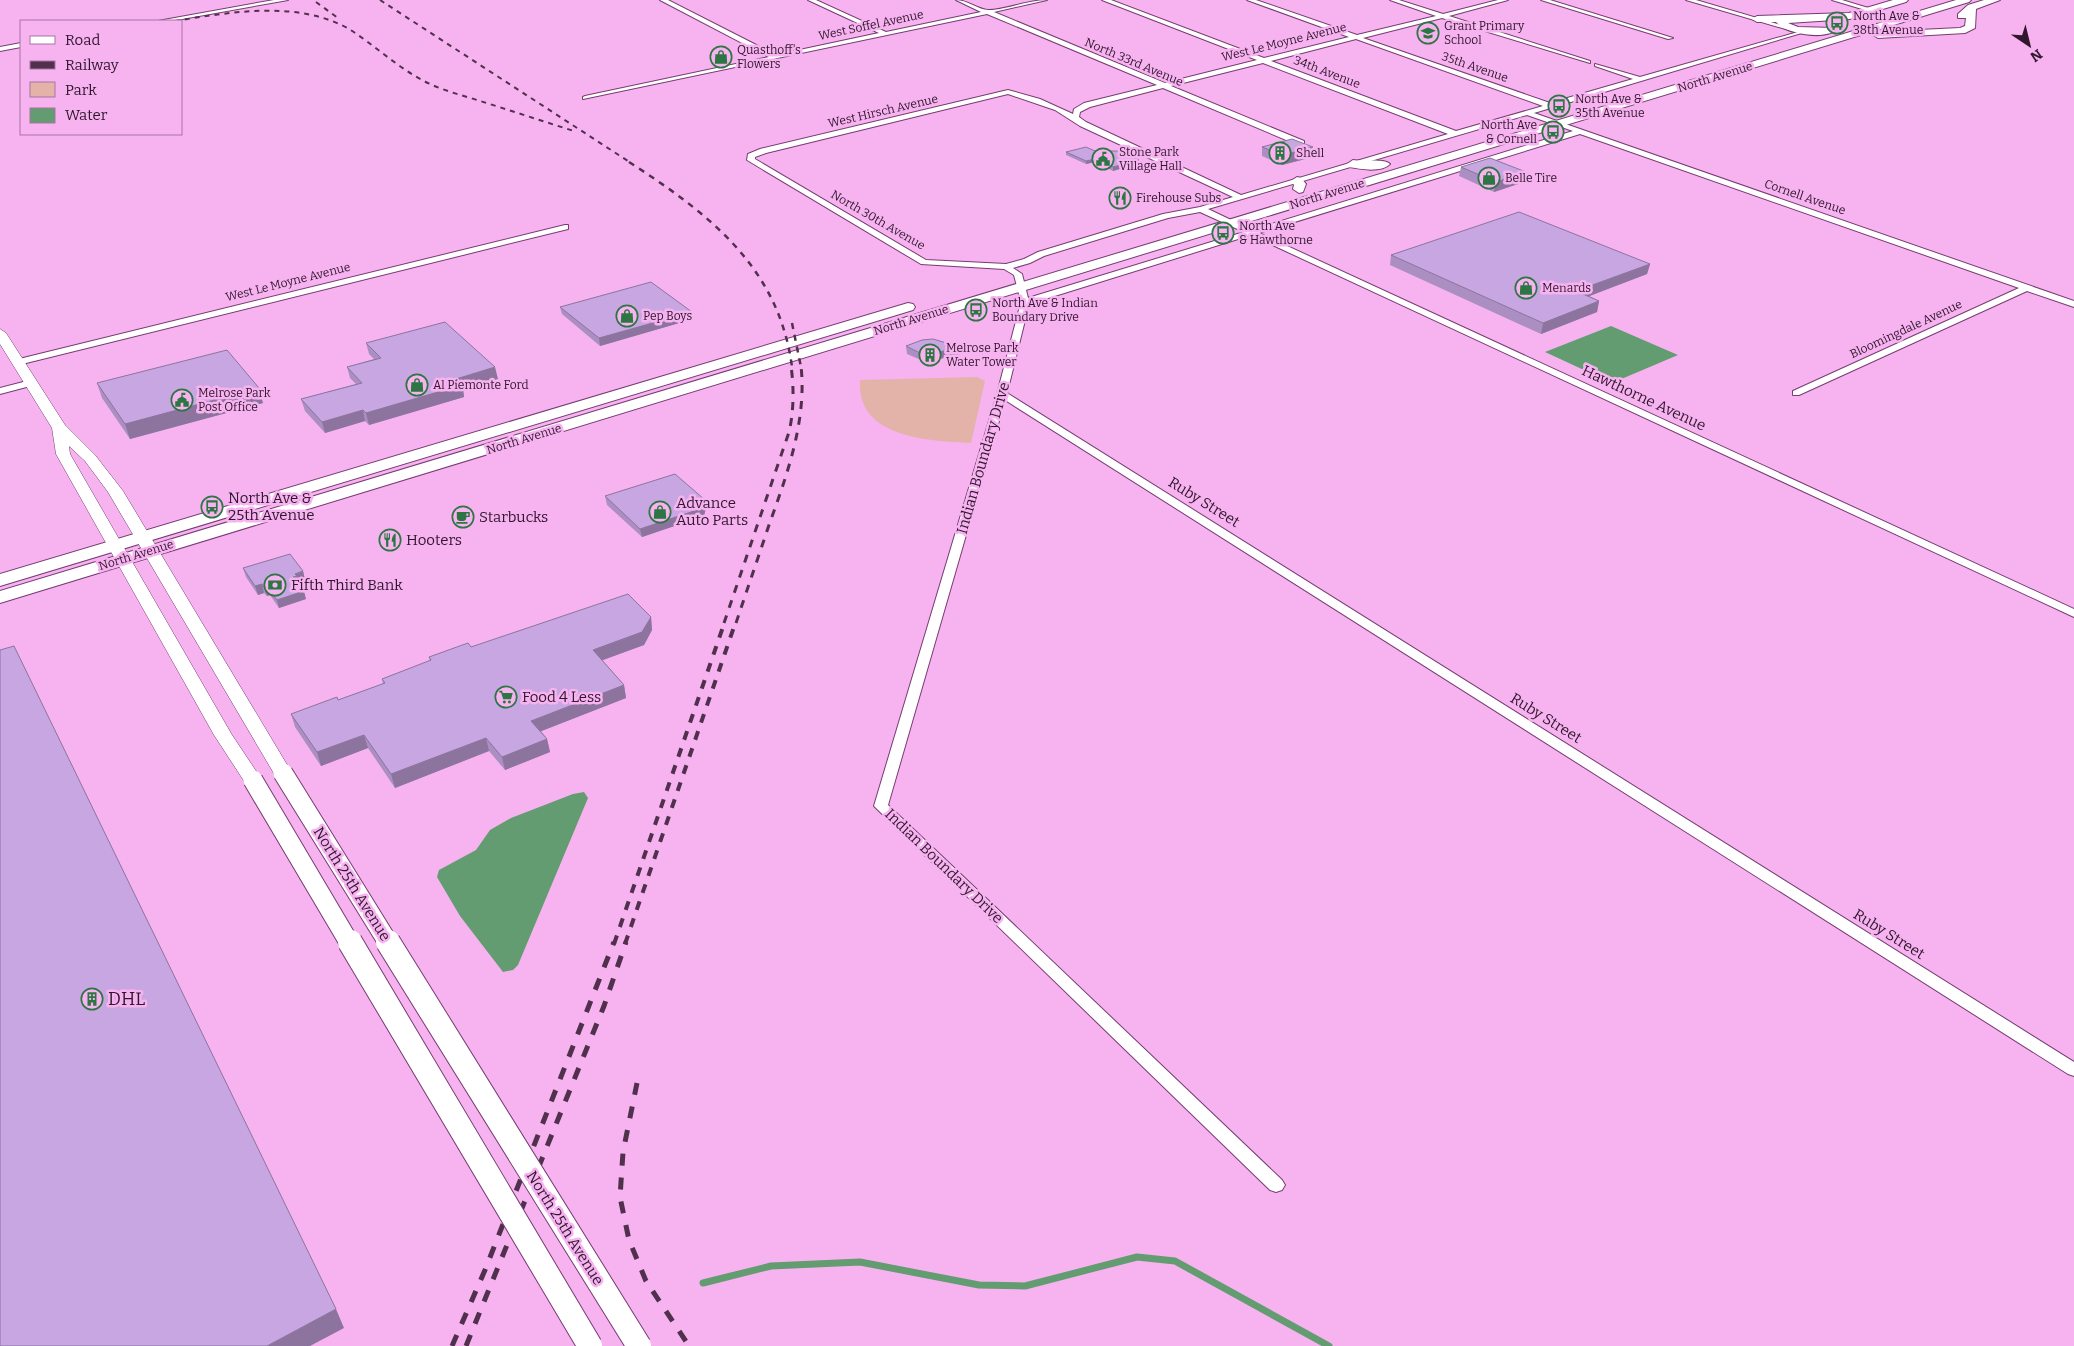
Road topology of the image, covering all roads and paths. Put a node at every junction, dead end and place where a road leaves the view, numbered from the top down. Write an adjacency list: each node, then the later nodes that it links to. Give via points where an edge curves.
1 (285, 0): 22 (street)
2 (664, 0): 31 (street)
3 (811, 0): 25 (street)
4 (959, 0): 18 (street, North 33rd Avenue)
5 (1044, 0): 18 (street, West Soffel Avenue)
6 (1105, 0): 32 (street, 34th Avenue)
7 (1250, 0): 26 (street, 35th Avenue)
8 (1393, 0): 19 (street)
9 (1505, 0): 19 (street, West Le Moyne Avenue)
10 (1544, 0): 27 (street)
11 (1689, 0): 21 (street)
12 (1835, 0): 17 (street)
13 (1903, 0): 17 (main road)
14 (1931, 0): 23 (main road, North Avenue)
15 (1995, 0): 16 (main road, North Avenue)
16 (1968, 4): 20 (main road, North Avenue); 20 (main road, via 1958,27 1926,27 1912,20); 28 (main road, via 1972,23 1970,28 1961,31)
17 (1872, 10): 24 (main road)
18 (988, 12): 25 (street, West Soffel Avenue); 37 (street, North 33rd Avenue)
19 (1442, 16): 26 (street, West Le Moyne Avenue); 33 (street)
20 (1914, 16): 28 (main road, North Avenue)
21 (1757, 19): 24 (main road)
22 (167, 20)
23 (1858, 22): 24 (main road, North Avenue, via 1831,30); 34 (main road, via 1833,35 1774,53)
24 (1796, 30): 36 (street, North Avenue); 41 (main road, North Avenue)
25 (885, 34): 31 (street, West Soffel Avenue)
26 (1356, 37): 32 (street, West Le Moyne Avenue); 39 (street, 35th Avenue)
27 (1670, 38)
28 (1839, 39): 34 (main road, North Avenue)
29 (20, 45): 30 (street)
30 (0, 49)
31 (775, 57): 38 (street, West Soffel Avenue)
32 (1263, 60): 37 (street, West Le Moyne Avenue); 45 (street, 34th Avenue)
33 (1588, 62)
34 (1761, 63): 43 (main road, North Avenue)
35 (1597, 65): 36 (street)
36 (1640, 79): 39 (street, North Avenue)
37 (1162, 85): 42 (street, West Le Moyne Avenue, via 1087,105 1077,111); 46 (street, North 33rd Avenue)
38 (585, 98)
39 (1551, 106): 40 (street, North Avenue)
40 (1528, 112): 41 (street, Cornell Avenue); 45 (street, North Avenue)
41 (1541, 117): 43 (street, Cornell Avenue); 49 (main road, North Avenue)
42 (1075, 118): 47 (street, West Hirsch Avenue, via 1008,92); 52 (street)
43 (1560, 124): 44 (street, Cornell Avenue); 53 (main road, North Avenue)
44 (1580, 131): 50 (street, North Avenue); 59 (street, Cornell Avenue)
45 (1456, 134): 48 (street, North Avenue)
46 (1301, 143)
47 (763, 151): 58 (street, North 30th Avenue, via 751,156 750,160 924,262)
48 (1349, 163): 49 (main road, via 1364,166); 51 (street, North Avenue)
49 (1384, 164): 51 (main road, North Avenue)
50 (1417, 180): 53 (main road); 57 (street, North Avenue)
51 (1298, 185): 52 (street, North Avenue); 54 (main road, North Avenue)
52 (1240, 198): 54 (street, North Avenue)
53 (1313, 198): 55 (main road, North Avenue)
54 (1207, 212): 55 (street, Hawthorne Avenue); 58 (main road, North Avenue)
55 (1231, 223): 57 (street, Hawthorne Avenue); 58 (main road, North Avenue)
56 (564, 227): 62 (street, West Le Moyne Avenue)
57 (1250, 232): 58 (street, North Avenue); 76 (street, Hawthorne Avenue)
58 (1017, 282): 66 (street, Indian Boundary Drive); 68 (main road, North Avenue); 69 (main road, North Avenue)
59 (2026, 288): 60 (street, Cornell Avenue); 65 (street, Bloomingdale Avenue)
60 (2074, 304)
61 (0, 333): 62 (main road, North 25th Avenue)
62 (18, 362): 63 (main road, North 25th Avenue)
63 (31, 383): 64 (street); 67 (main road, North 25th Avenue)
64 (0, 391)
65 (1796, 393)
66 (1002, 394): 77 (street, Ruby Street); 78 (street, Indian Boundary Drive, via 881,806)
67 (59, 428): 72 (main road, North 25th Avenue, via 90,458 115,490); 73 (main road, North 25th Avenue, via 63,454)
68 (462, 441): 69 (main road); 70 (main road, North Avenue)
69 (475, 453): 71 (main road, North Avenue)
70 (346, 476): 71 (main road); 72 (main road, North Avenue)
71 (358, 488): 72 (main road, North Avenue)
72 (146, 544): 73 (main road, North Avenue); 80 (main road, North 25th Avenue, bridge, via 266,746)
73 (120, 552): 74 (main road, North Avenue); 75 (main road, North Avenue); 79 (main road, North 25th Avenue, bridge, via 235,752)
74 (0, 580)
75 (0, 597)
76 (2074, 613)
77 (2074, 1070)
78 (1276, 1185)
79 (590, 1346)
80 (639, 1346)

